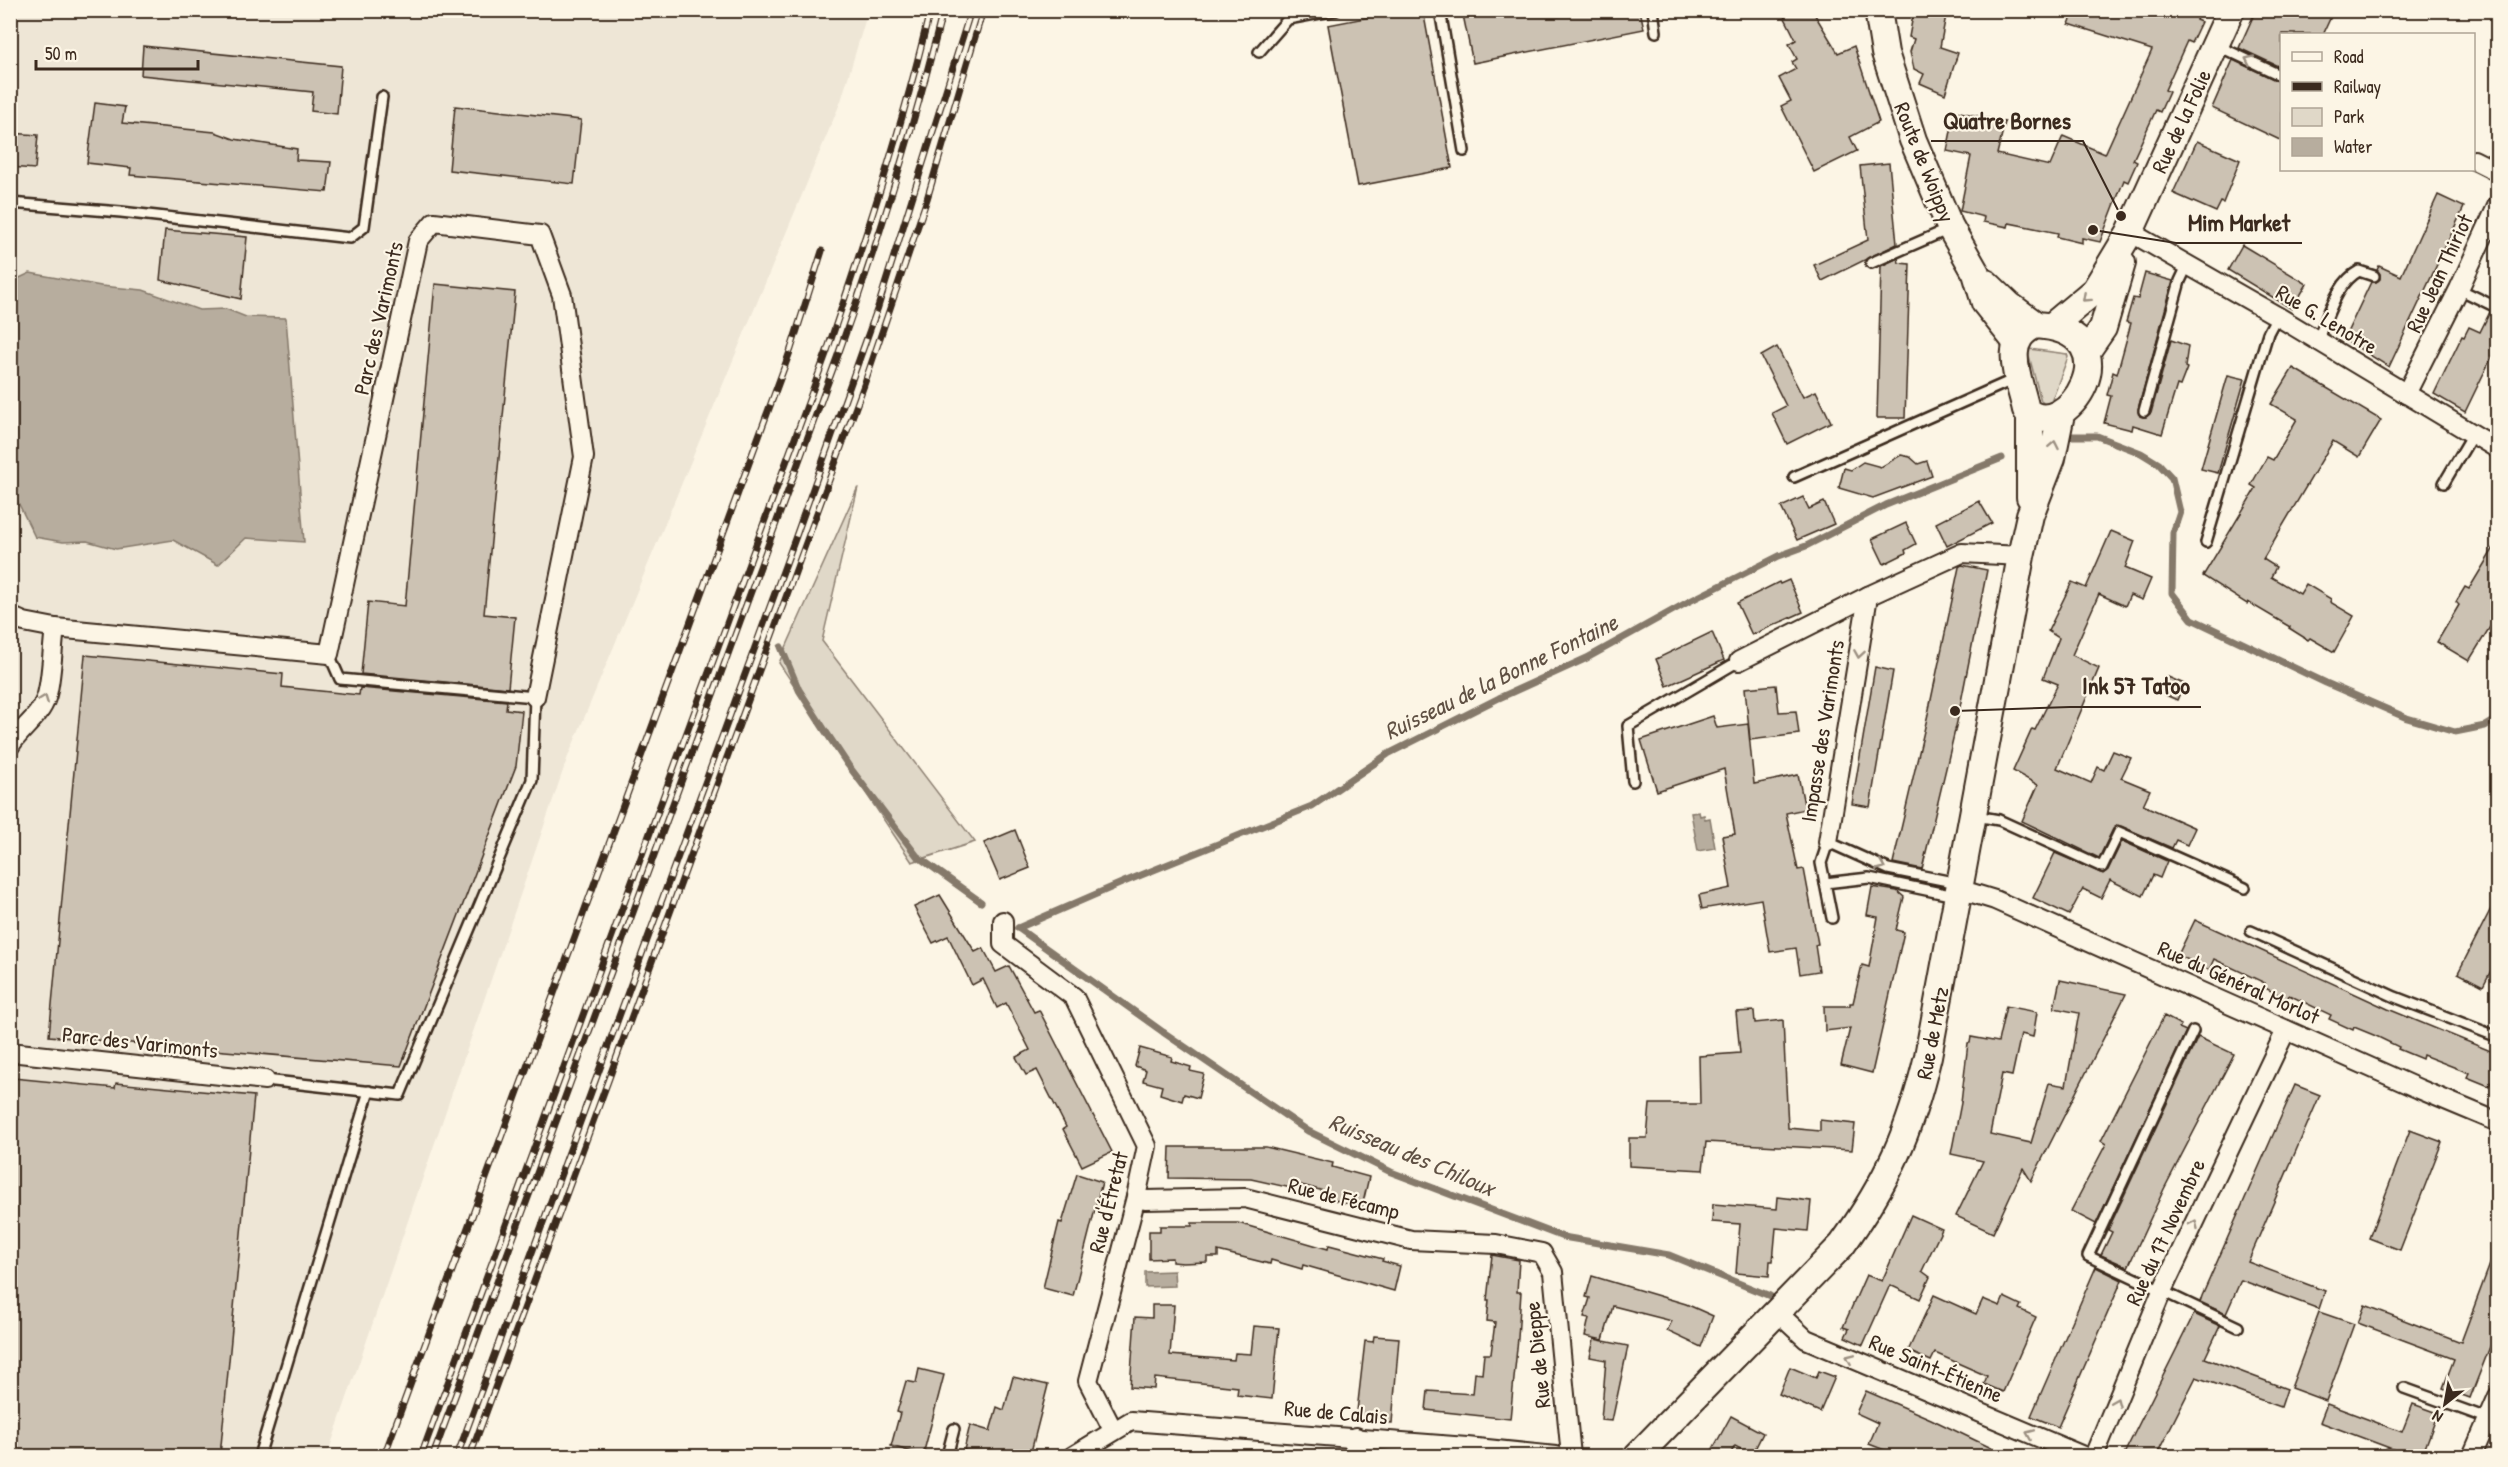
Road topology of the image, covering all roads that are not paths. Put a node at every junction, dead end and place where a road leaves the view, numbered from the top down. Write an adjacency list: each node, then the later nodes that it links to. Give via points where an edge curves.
1 (1336, 10): 8 (lane, via 1288,18)
2 (1440, 10): 11 (lane)
3 (1653, 10): 6 (lane)
4 (1878, 10): 16 (street, Route de Woippy, via 1885,53 1899,99)
5 (2231, 10): 7 (street, Rue de la Folie)
6 (1656, 32)
7 (2216, 45): 9 (lane, one-way to 7); 17 (street, Rue de la Folie)
8 (1259, 52)
9 (2280, 75)
10 (381, 97): 14 (lane, via 364,227 350,238)
11 (1464, 151)
12 (2475, 160): 13 (street)
13 (2498, 172)
14 (10, 203)
15 (2498, 204): 22 (street, Rue Jean Thiriot)
16 (1951, 228): 18 (lane); 20 (street, Route de Woippy)
17 (2130, 232): 19 (street, Rue G. Lenotre); 25 (street, Rue de la Folie, one-way to 25, via 2095,290); 28 (street, Rue de la Folie, via 2103,328)
18 (1871, 263)
19 (2188, 264): 24 (street, Rue G. Lenotre); 31 (lane)
20 (1976, 273): 25 (street, Route de Woippy, via 2009,305); 27 (street, Route de Woippy, via 1985,303)
21 (2374, 276): 26 (lane, via 2359,271 2350,275)
22 (2459, 289): 23 (lane); 30 (street, Rue Jean Thiriot)
23 (2498, 308)
24 (2277, 316): 26 (street, Rue G. Lenotre); 39 (lane, via 2268,333)
25 (2044, 325): 27 (street, via 2021,334); 28 (street, via 2068,331)
26 (2317, 340): 30 (street, Rue G. Lenotre)
27 (2016, 342): 29 (street, via 2013,353)
28 (2087, 351): 33 (street, via 2089,363 2083,384)
29 (2019, 377): 32 (street); 36 (lane)
30 (2406, 394): 34 (street, Rue G. Lenotre)
31 (2144, 411)
32 (2030, 414): 33 (street, via 2037,418); 38 (street, Rue de Metz)
33 (2061, 414): 38 (street, Rue de Metz, one-way to 33, via 2052,458)
34 (2473, 434): 35 (street, Rue G. Lenotre); 37 (lane)
35 (2498, 449)
36 (1794, 477)
37 (2444, 483)
38 (2030, 515): 40 (street, Rue de Metz)
39 (2206, 542)
40 (2021, 556): 41 (street, Impasse des Varimonts, via 1962,553); 49 (street, Rue de Metz)
41 (1868, 596): 45 (street, Impasse des Varimonts); 50 (street, Impasse des Varimonts, one-way to 50)
42 (10, 615): 43 (street)
43 (55, 628): 44 (street); 47 (street, one-way to 43, via 47,697)
44 (329, 654): 46 (lane, via 340,680); 46 (street, Parc des Varimonts, via 418,241 434,222 540,235 562,295 584,457)
45 (1739, 661): 48 (lane, via 1628,726)
46 (535, 697): 62 (lane, via 532,780 400,1095)
47 (10, 746)
48 (1633, 782)
49 (1973, 816): 52 (lane, via 1999,820 2102,867 2119,832); 53 (street, Rue de Metz)
50 (1828, 842): 51 (lane, via 1821,863); 53 (lane, Impasse des Varimonts, one-way to 53, via 1888,869)
51 (1825, 883): 53 (lane, via 1869,878); 54 (lane)
52 (2245, 888)
53 (1959, 891): 58 (street, Rue du Général Morlot, via 1995,900); 67 (street, Rue de Metz, via 1928,1056 1905,1137 1868,1209 1842,1245)
54 (1832, 918)
55 (1003, 921): 64 (street, Rue d'Étretat, via 1003,944 1074,997 1147,1146)
56 (2251, 931): 59 (lane, via 2395,997)
57 (2193, 1030): 66 (lane, via 2088,1256)
58 (2286, 1030): 63 (street, Rue du Général Morlot); 66 (street, Rue du 17 Novembre, one-way to 58)
59 (2498, 1037)
60 (10, 1052): 61 (street, Parc des Varimonts)
61 (265, 1080): 62 (lane)
62 (369, 1091): 75 (lane)
63 (2498, 1122)
64 (1136, 1197): 65 (street, Rue de Fécamp, via 1245,1198 1411,1240 1496,1244); 73 (street, Rue d'Étretat, via 1088,1381)
65 (1542, 1253): 80 (street, Rue de Dieppe, via 1553,1272)
66 (2162, 1291): 68 (lane); 83 (street, Rue du 17 Novembre, one-way to 66)
67 (1778, 1313): 81 (street, Rue de Metz); 82 (street, Rue Saint-Étienne, one-way to 67, via 1806,1340)
68 (2238, 1327)
69 (2404, 1388): 71 (lane)
70 (2498, 1396): 71 (street)
71 (2493, 1420): 84 (street)
72 (954, 1429): 76 (lane)
73 (1113, 1430): 74 (street, Rue de Calais, via 1131,1420); 77 (street, Rue de Calais)
74 (1356, 1437): 78 (street); 79 (street, Rue de Calais)
75 (259, 1456)
76 (947, 1456)
77 (1073, 1456)
78 (1354, 1456)
79 (1556, 1456)
80 (1571, 1456)
81 (1637, 1456)
82 (2084, 1456)
83 (2094, 1456)
84 (2472, 1456)

